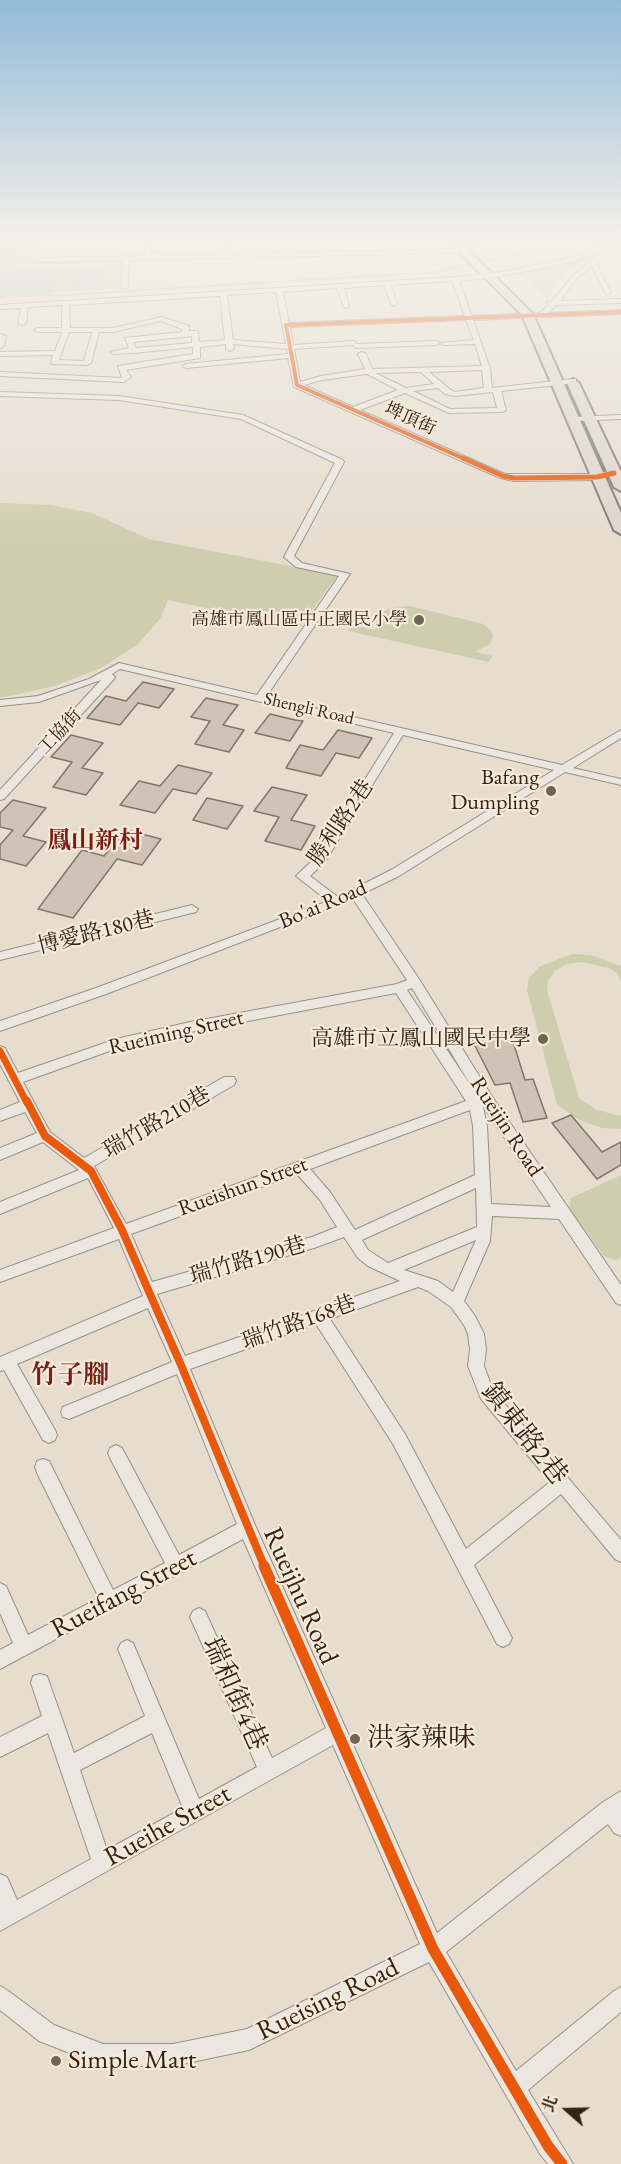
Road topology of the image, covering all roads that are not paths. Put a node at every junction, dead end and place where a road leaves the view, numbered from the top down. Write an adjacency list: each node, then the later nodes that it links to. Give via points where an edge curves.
1 (61, 341): 17 (street)
2 (93, 341): 22 (street, via 87,363)
3 (129, 341): 15 (street)
4 (164, 341): 14 (street)
5 (196, 341): 11 (street)
6 (288, 341): 16 (street)
7 (353, 341): 13 (street)
8 (539, 341): 30 (main road)
9 (229, 342): 11 (street); 16 (street, via 250,342); 21 (street)
10 (478, 342): 13 (street); 24 (street)
11 (196, 344): 14 (street); 29 (street, via 197,356 121,368 127,377 124,380)
12 (324, 345): 13 (street); 16 (street); 20 (street)
13 (355, 345): 26 (street)
14 (167, 347): 15 (street)
15 (134, 351): 18 (street)
16 (290, 351): 21 (street); 32 (street)
17 (57, 352): 19 (street); 22 (street, via 54,362)
18 (114, 352)
19 (0, 354)
20 (329, 356)
21 (232, 360): 28 (street)
22 (63, 363): 29 (street)
23 (567, 367): 31 (main road)
24 (486, 368): 25 (street); 34 (street)
25 (423, 370): 26 (street); 33 (street)
26 (372, 371): 32 (street); 35 (street)
27 (0, 374): 29 (street)
28 (134, 375)
29 (56, 376)
30 (557, 381): 31 (street); 34 (street); 40 (main road)
31 (573, 381): 39 (main road)
32 (297, 385): 37 (street, 埤頂街)
33 (440, 385): 34 (street, via 451,393); 35 (street)
34 (492, 389): 35 (street, via 502,410 444,409)
35 (405, 390): 37 (street)
36 (0, 394): 46 (street, via 119,398 243,417 340,462 289,557 299,565 345,574)
37 (352, 410): 42 (street, 埤頂街, via 503,476)
38 (621, 417): 39 (street)
39 (589, 418): 40 (street); 41 (main road)
40 (572, 419): 42 (main road)
41 (614, 472): 42 (street, 埤頂街); 43 (main road)
42 (597, 477): 44 (main road)
43 (621, 487)
44 (621, 530)
45 (119, 666): 46 (street, Shengli Road); 47 (street, via 64,692); 52 (street, 工協街)
46 (260, 698): 48 (street, Shengli Road)
47 (0, 703)
48 (401, 730): 50 (street, Shengli Road); 54 (street, 勝利路2巷, via 321,859 302,876)
49 (621, 733): 50 (street, Bo'ai Road)
50 (562, 769): 51 (street, Shengli Road); 53 (street, Bo'ai Road, via 395,873)
51 (621, 782)
52 (0, 797)
53 (355, 893): 54 (street, Bo'ai Road); 57 (street, Rueijin Road)
54 (337, 902): 59 (street, Bo'ai Road)
55 (192, 909): 56 (street, 博愛路180巷)
56 (0, 956)
57 (415, 982): 58 (street, Rueiming Street); 63 (street, Rueijin Road)
58 (399, 988): 61 (street, Rueiming Street, via 116,1044); 63 (street)
59 (0, 1026)
60 (0, 1051): 61 (street, Rueijhu Road)
61 (16, 1079): 64 (street, Rueijhu Road)
62 (229, 1081): 69 (street, 瑞竹路210巷)
63 (480, 1101): 68 (street, Rueishun Street); 70 (street); 73 (street, Rueijin Road)
64 (28, 1105): 65 (street); 66 (street, Rueijhu Road)
65 (0, 1116)
66 (45, 1136): 67 (street); 69 (street, Rueijhu Road)
67 (0, 1154)
68 (300, 1167): 74 (street, Rueishun Street); 76 (street)
69 (88, 1168): 71 (street, 瑞竹路210巷); 74 (street, Rueijhu Road)
70 (483, 1178): 72 (street); 76 (street, 瑞竹路190巷)
71 (0, 1208)
72 (484, 1210): 73 (street); 75 (street)
73 (563, 1213): 81 (street, Rueijin Road)
74 (122, 1230): 78 (street, Rueishun Street); 80 (street, Rueijhu Road)
75 (485, 1230): 77 (street); 82 (street)
76 (350, 1234): 77 (street, via 363,1254); 80 (street, 瑞竹路190巷)
77 (387, 1270): 79 (street)
78 (0, 1276)
79 (417, 1281): 82 (street, via 442,1291); 83 (street, 瑞竹路168巷)
80 (150, 1294): 84 (street, 瑞竹路190巷); 85 (street, Rueijhu Road)
81 (621, 1298)
82 (456, 1302): 90 (street, 鎮東路2巷, via 476,1334 476,1366 487,1394)
83 (319, 1316): 85 (street, 瑞竹路168巷); 93 (street, via 399,1439)
84 (4, 1363): 87 (street)
85 (181, 1365): 86 (street, 瑞竹路168巷); 91 (street, Rueijhu Road)
86 (69, 1412)
87 (49, 1436)
88 (116, 1453): 94 (street)
89 (43, 1467): 96 (street)
90 (562, 1483): 92 (street, 鎮東路2巷); 93 (street)
91 (247, 1528): 94 (street, Rueifang Street); 105 (street, Rueijhu Road)
92 (621, 1553)
93 (464, 1562): 98 (street)
94 (176, 1566): 96 (street, Rueifang Street)
95 (0, 1592): 99 (street)
96 (110, 1602): 99 (street, Rueifang Street)
97 (199, 1617): 108 (street, 瑞和街4巷)
98 (503, 1638)
99 (24, 1648): 101 (street, Rueifang Street)
100 (127, 1649): 104 (street)
101 (0, 1660)
102 (40, 1683): 103 (street)
103 (53, 1720): 106 (street); 107 (street)
104 (157, 1720): 107 (street); 109 (street)
105 (336, 1733): 108 (street, Rueihe Street); 114 (street, Rueijhu Road)
106 (0, 1747)
107 (68, 1766): 111 (street)
108 (268, 1770): 109 (street, Rueihe Street)
109 (194, 1810): 111 (street, Rueihe Street)
110 (617, 1812): 114 (street, Rueising Road)
111 (102, 1863): 113 (street, Rueihe Street)
112 (0, 1884): 113 (street)
113 (6, 1918)
114 (433, 1948): 115 (street, Rueising Road, via 249,2039 173,2055 103,2055 47,2033); 117 (street, Rueijhu Road)
115 (0, 1997)
116 (621, 1998): 117 (street)
117 (514, 2087): 118 (street, Rueijhu Road)
118 (562, 2164)

